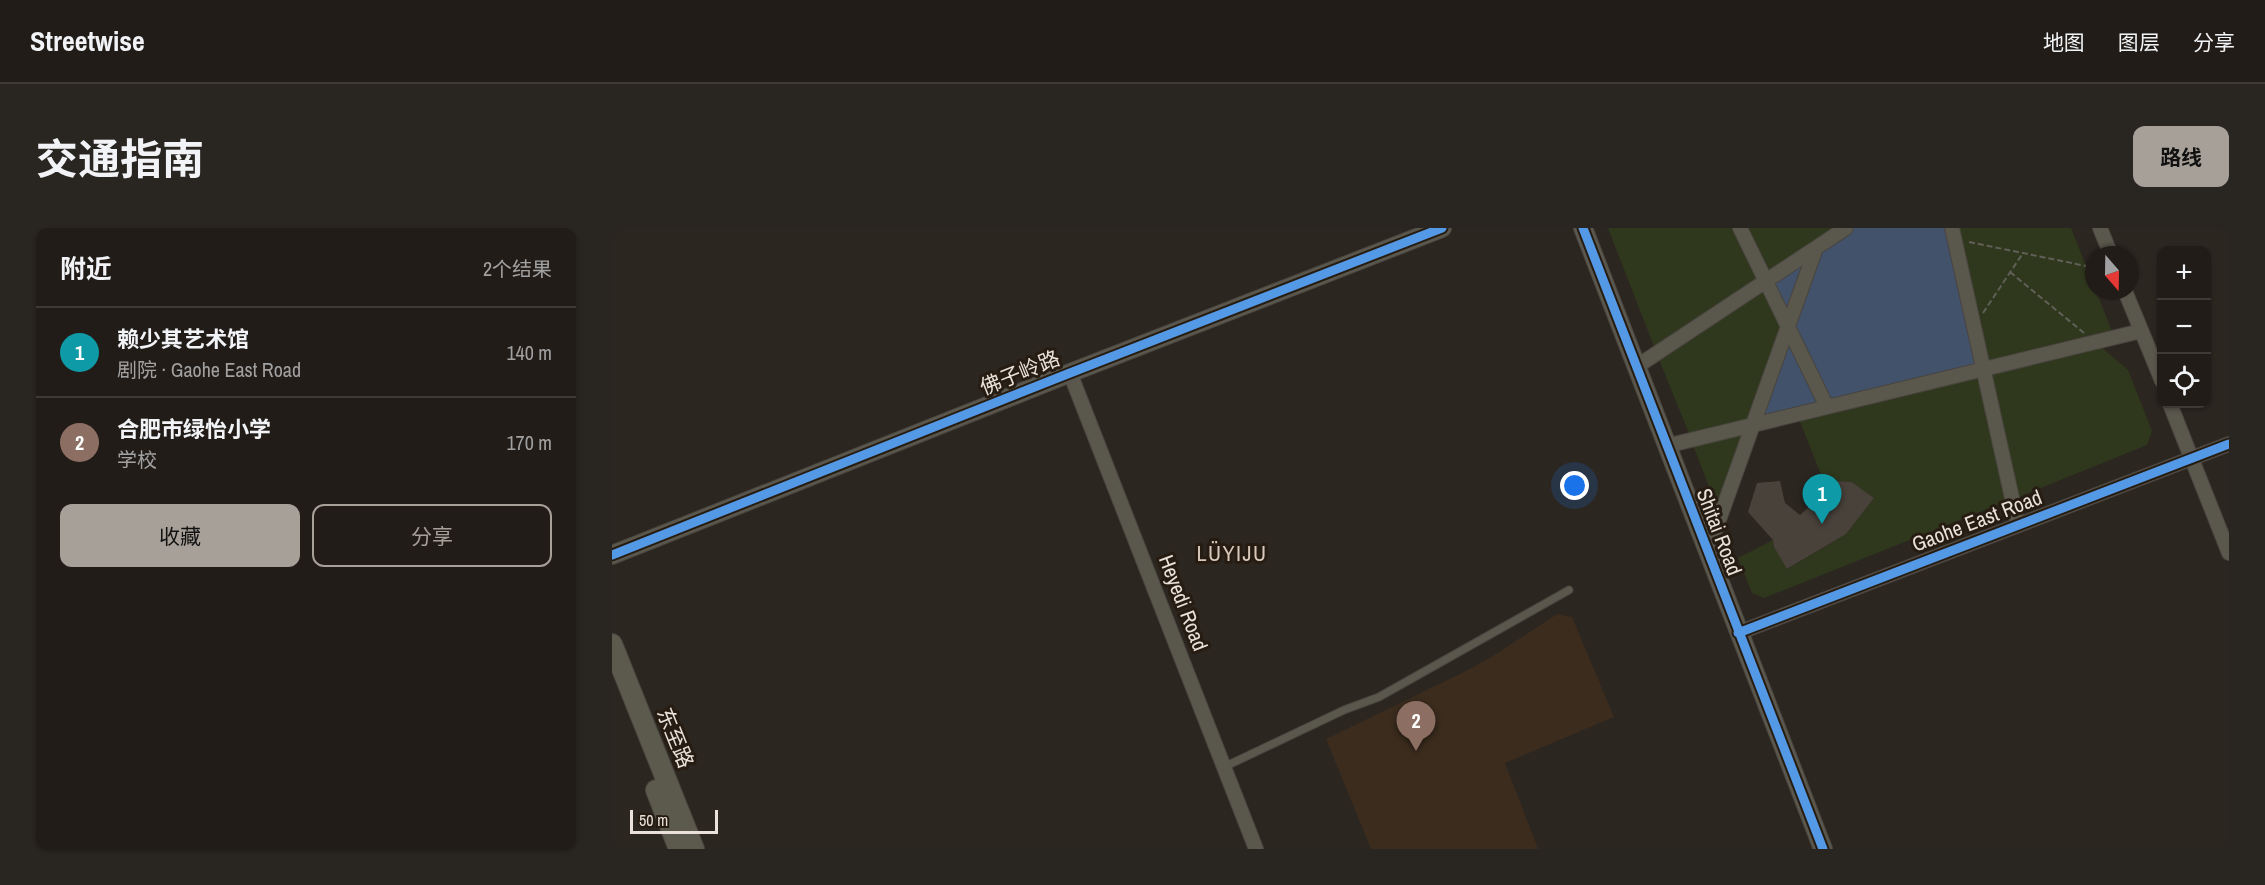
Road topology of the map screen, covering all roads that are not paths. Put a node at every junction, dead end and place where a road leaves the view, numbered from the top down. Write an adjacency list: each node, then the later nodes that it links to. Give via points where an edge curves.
1 (1442, 228): 16 (street, 佛子岭路)
2 (1583, 228): 13 (street, Shitai Road)
3 (1740, 228): 9 (street)
4 (1846, 228): 8 (street)
5 (1952, 228): 14 (street)
6 (2100, 228): 7 (street)
7 (2107, 246)
8 (1816, 248): 9 (street); 11 (street)
9 (1767, 281): 11 (street); 13 (street)
10 (2129, 300): 12 (street)
11 (1788, 326): 17 (street); 19 (street)
12 (2141, 331): 14 (street); 15 (street)
13 (1636, 367): 21 (street, Shitai Road)
14 (1983, 369): 17 (street); 23 (street)
15 (2157, 369)
16 (1070, 372): 26 (street, 佛子岭路); 31 (street, Heyedi Road)
17 (1827, 407): 19 (street)
18 (2172, 408): 22 (street)
19 (1751, 426): 21 (street); 24 (street, via 1715,531)
20 (2229, 444): 22 (street, Gaohe East Road)
21 (1666, 446): 24 (street, Shitai Road)
22 (2192, 458): 23 (street, Gaohe East Road); 25 (street)
23 (2018, 525): 28 (street, Gaohe East Road)
24 (1704, 544): 28 (street, Shitai Road)
25 (2229, 553)
26 (612, 555)
27 (1569, 590): 31 (lane, via 1379,697)
28 (1738, 633): 35 (street, Shitai Road)
29 (612, 644): 33 (main road, 东至路)
30 (612, 678): 32 (main road)
31 (1224, 767): 34 (street, Heyedi Road)
32 (679, 849)
33 (694, 849)
34 (1256, 849)
35 (1823, 849)

